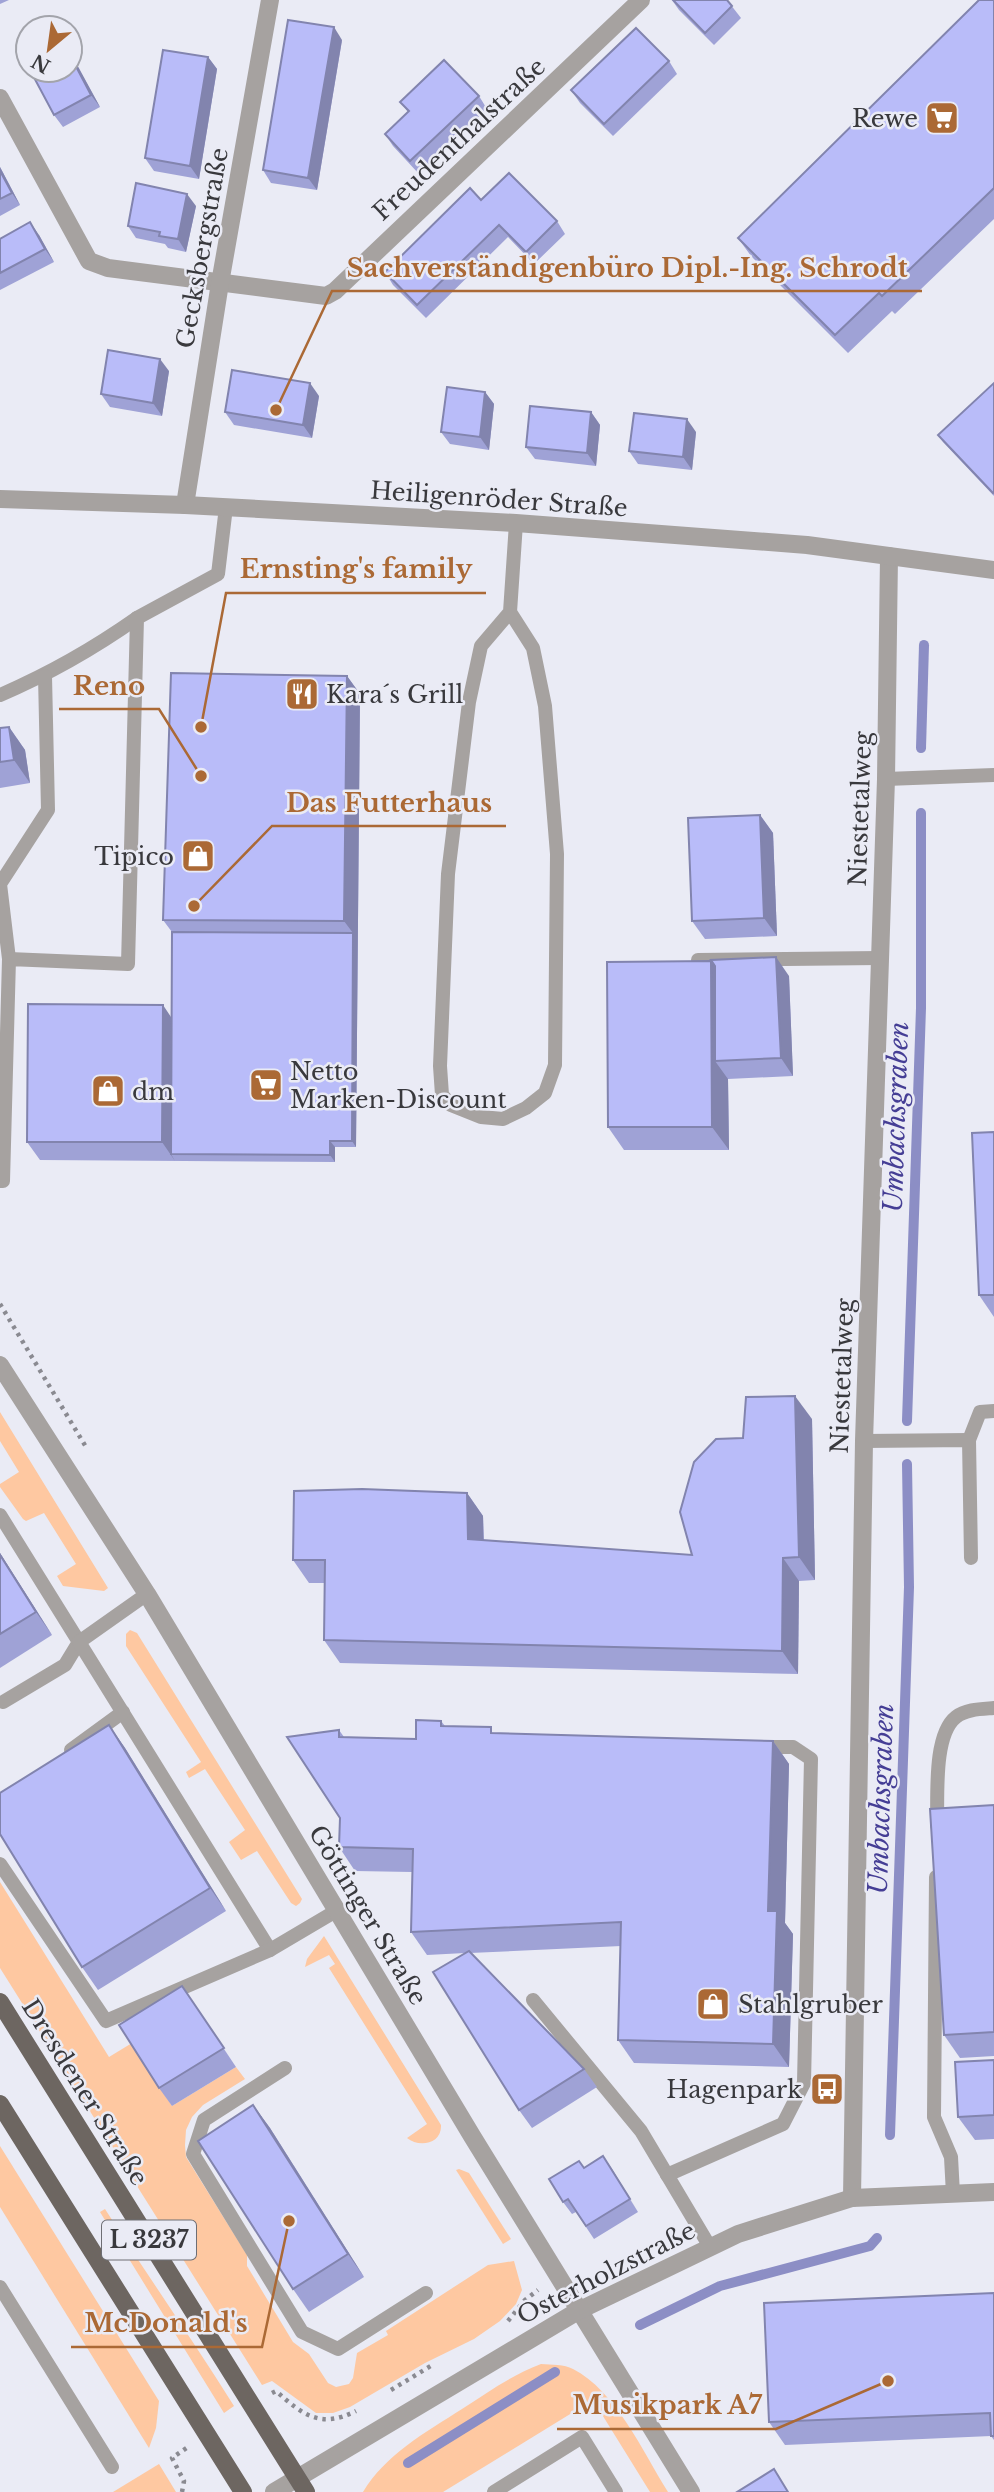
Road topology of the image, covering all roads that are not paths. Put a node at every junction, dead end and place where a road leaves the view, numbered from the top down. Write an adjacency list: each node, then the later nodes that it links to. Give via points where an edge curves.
1 (270, 0): 4 (street, Gecksbergstraße)
2 (641, 0): 4 (street, Freudenthalstraße, via 335,291 326,296)
3 (0, 98): 4 (street, Freudenthalstraße, via 89,261 108,268)
4 (220, 283): 6 (street, Gecksbergstraße)
5 (0, 499): 6 (street, Heiligenröder Straße)
6 (186, 505): 7 (street, Heiligenröder Straße)
7 (226, 508): 8 (street, Heiligenröder Straße); 12 (lane, via 218,574)
8 (516, 523): 9 (street, Heiligenröder Straße, via 807,545); 11 (lane)
9 (889, 556): 10 (street, Heiligenröder Straße); 16 (street, Niestetalweg)
10 (994, 570)
11 (510, 612): 11 (lane, via 533,648 545,706 558,853 556,1027 555,1065 545,1093 503,1119 481,1117 451,1105 442,1095 440,1066 448,874 469,702 481,646)
12 (137, 618): 13 (lane); 18 (lane, via 128,964)
13 (45, 676): 14 (lane); 18 (lane, via 48,810 0,884)
14 (0, 695)
15 (994, 775): 16 (lane)
16 (886, 779): 17 (street, Niestetalweg)
17 (880, 958): 19 (lane); 25 (street, Niestetalweg)
18 (9, 959): 20 (lane)
19 (698, 960)
20 (2, 1130): 21 (lane)
21 (0, 1181)
22 (0, 1365): 28 (street, Göttinger Straße)
23 (994, 1411): 24 (lane, via 980,1412)
24 (969, 1440): 25 (lane); 27 (lane)
25 (864, 1441): 47 (street, Niestetalweg)
26 (0, 1515): 29 (lane)
27 (971, 1558)
28 (147, 1594): 29 (lane); 38 (street, Göttinger Straße)
29 (79, 1642): 30 (lane, via 65,1665); 32 (lane)
30 (3, 1702)
31 (994, 1708): 35 (lane, via 956,1717 945,1733 939,1761)
32 (123, 1712): 34 (lane); 39 (lane)
33 (751, 1747): 44 (lane, via 793,1747 811,1759 804,2083 783,2124)
34 (56, 1762)
35 (937, 1842)
36 (0, 1864): 39 (lane, via 106,2021)
37 (936, 1869): 46 (lane, via 934,2117 951,2157)
38 (337, 1911): 39 (lane); 51 (street, Göttinger Straße)
39 (270, 1950)
40 (533, 2000): 44 (lane, via 641,2131)
41 (0, 2002): 53 (main road, Dresdener Straße / L 3237)
42 (285, 2068): 50 (lane, via 204,2120 193,2154 302,2332 338,2349)
43 (0, 2104): 54 (main road, L 3237)
44 (667, 2175): 48 (lane)
45 (994, 2192): 46 (street, Osterholzstraße)
46 (953, 2194): 47 (street, Osterholzstraße)
47 (852, 2198): 48 (street, Osterholzstraße)
48 (710, 2247): 51 (street, Osterholzstraße)
49 (0, 2287): 52 (lane)
50 (426, 2293)
51 (578, 2311): 53 (street, Osterholzstraße); 58 (street, Göttinger Straße)
52 (113, 2467)
53 (302, 2485): 55 (street, Osterholzstraße)
54 (243, 2492)
55 (274, 2492)
56 (494, 2492): 57 (lane, via 582,2437)
57 (616, 2492)
58 (691, 2492)

